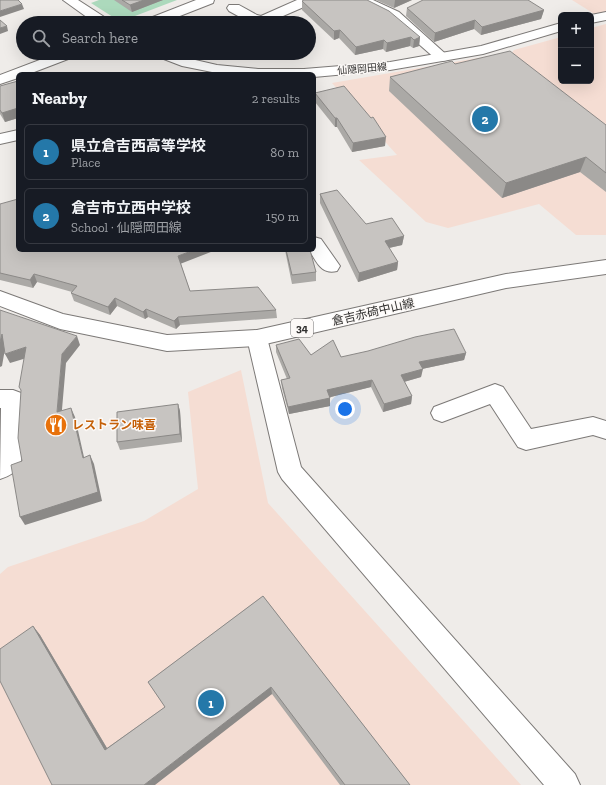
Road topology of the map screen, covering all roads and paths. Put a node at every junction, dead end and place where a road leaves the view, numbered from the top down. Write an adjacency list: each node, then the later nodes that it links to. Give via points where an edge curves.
1 (69, 0): 8 (main road)
2 (208, 0): 9 (main road)
3 (308, 0): 11 (main road)
4 (363, 0): 7 (main road)
5 (234, 8): 10 (main road)
6 (406, 9): 7 (main road)
7 (394, 15): 15 (main road)
8 (93, 16)
9 (168, 16)
10 (249, 16)
11 (272, 16)
12 (606, 16): 13 (main road)
13 (594, 18)
14 (558, 28): 15 (main road, 仙隠岡田線, via 483,50)
15 (442, 58): 21 (main road, 仙隠岡田線, via 390,66)
16 (53, 60): 19 (main road)
17 (181, 60): 18 (main road, 仙隠岡田線)
18 (216, 71): 20 (main road, 仙隠岡田線)
19 (21, 72)
20 (237, 72)
21 (316, 72)
22 (16, 74): 23 (main road)
23 (0, 80)
24 (16, 135): 25 (main road)
25 (0, 139)
26 (316, 246): 27 (main road)
27 (330, 266)
28 (606, 266): 30 (main road, 倉吉赤碕中山線 / 34, via 506,281)
29 (0, 298): 30 (main road, 倉吉赤碕中山線 / 34, via 60,320 167,343)
30 (257, 338): 35 (main road, via 290,472)
31 (0, 399): 34 (main road, via 13,399 9,463)
32 (442, 412): 33 (main road, via 495,393 526,440 593,426)
33 (606, 430)
34 (0, 469)
35 (564, 785)

